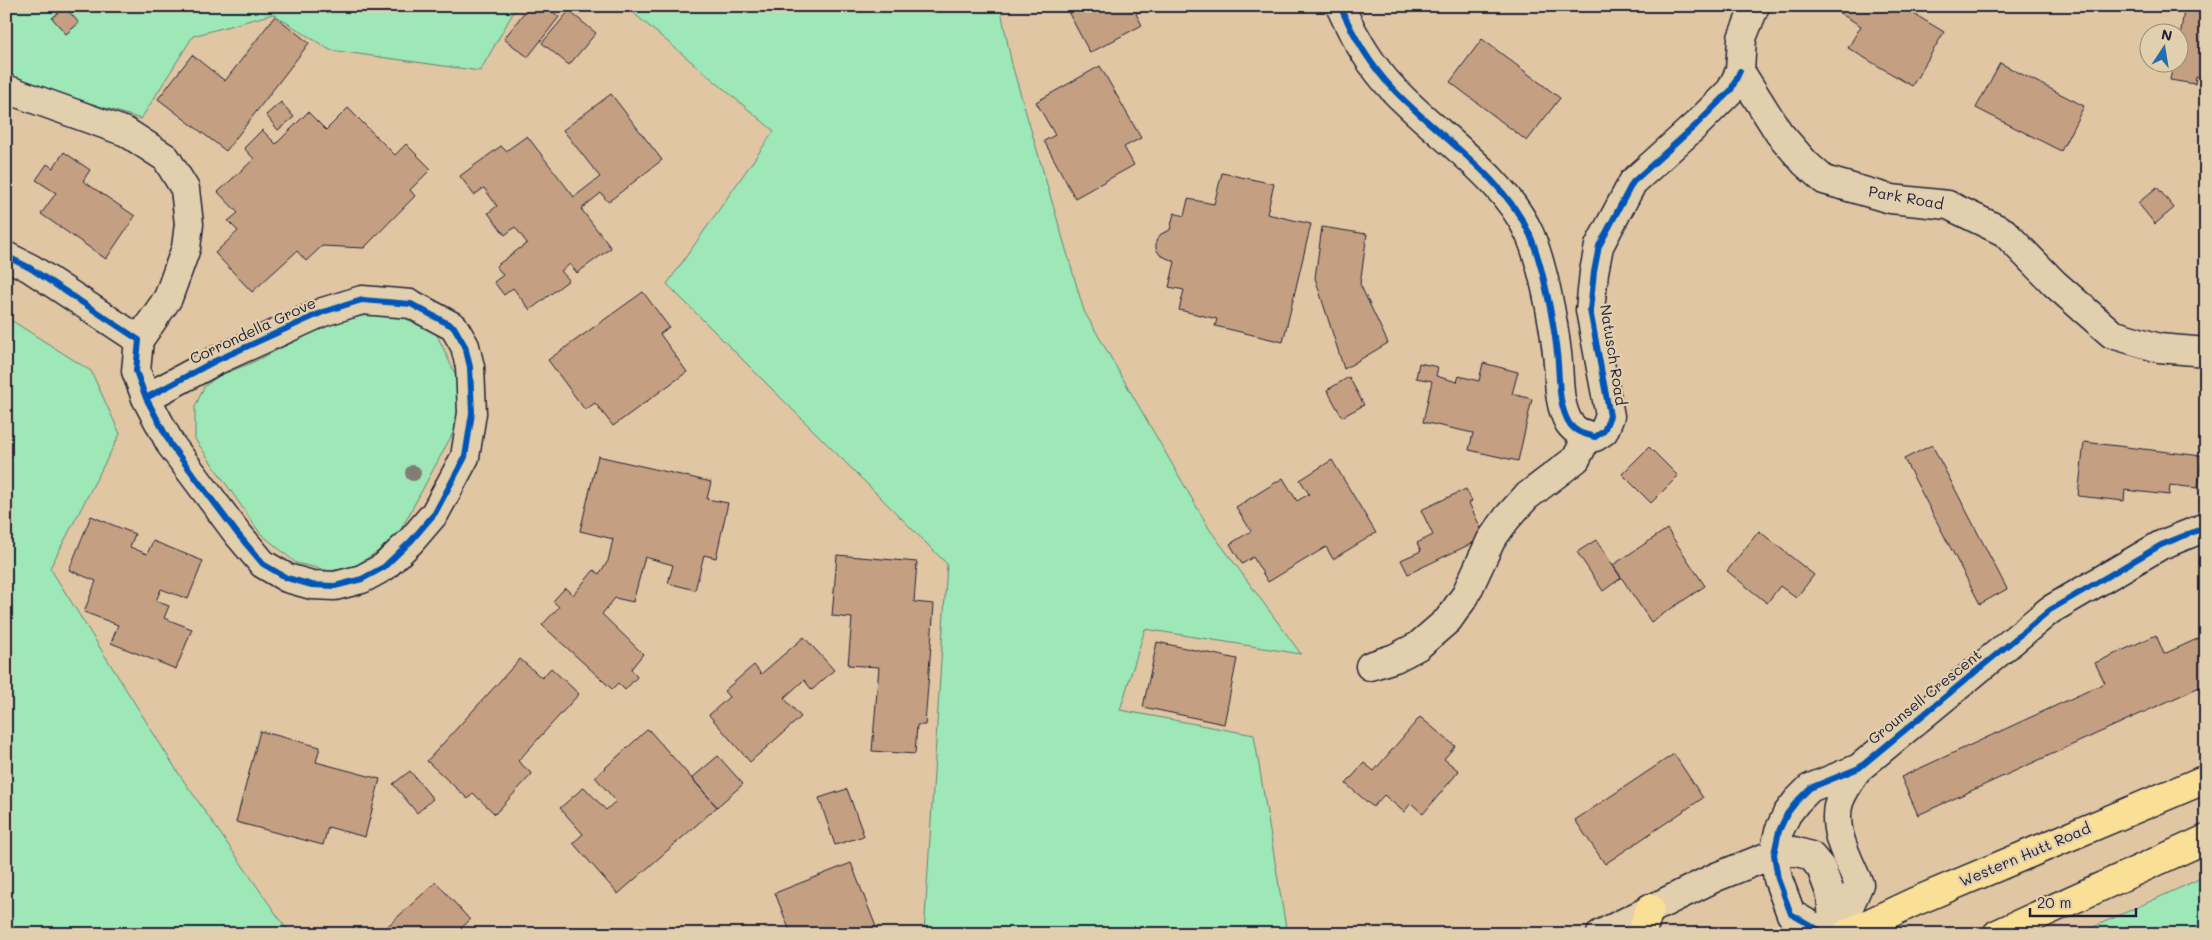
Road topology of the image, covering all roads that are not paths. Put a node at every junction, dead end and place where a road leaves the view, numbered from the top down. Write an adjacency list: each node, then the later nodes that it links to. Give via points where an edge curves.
1 (1340, 6): 9 (street, via 1367,56 1392,88 1513,204 1530,235 1546,289 1562,406 1570,424 1579,434)
2 (1755, 6): 3 (street, via 1742,38)
3 (1740, 71): 7 (street, Park Road, via 1779,133 1824,180 1892,199 1948,205 2004,232 2055,284 2112,334 2159,348); 9 (street, Natusch Road, via 1731,90 1633,182 1600,246 1590,310 1610,416 1604,431 1594,437)
4 (6, 89): 6 (street, Corrondella Grove, via 126,132 166,158 185,189 189,224 186,248 168,298)
5 (6, 256): 6 (street, via 30,268)
6 (139, 340): 8 (street, Corrondella Grove, via 136,370)
7 (2206, 352)
8 (146, 398): 8 (street, Corrondella Grove, via 171,445 263,564 287,578 312,585 335,586 362,579 384,567 411,541 435,513 465,457 472,413 470,368 465,346 454,327 412,304 362,300 323,312 215,361)
9 (1585, 435): 11 (street, via 1576,459 1526,498 1507,518 1491,540 1465,596 1448,620 1418,646)
10 (2206, 527): 12 (street, Grounsell Crescent, via 2161,545 2050,610)
11 (1370, 666)
12 (1859, 768): 15 (street, Grounsell Crescent, via 1810,788 1796,801 1779,831); 20 (street, Grounsell Crescent, via 1839,802 1838,825 1846,855 1860,884)
13 (2206, 779): 21 (highway, Western Hutt Road, via 1914,902)
14 (2206, 839): 22 (highway)
15 (1774, 854): 16 (street); 19 (street, Grounsell Crescent, via 1778,879 1791,914); 20 (street, via 1794,851 1811,856 1821,868 1831,895)
16 (1650, 908): 17 (street); 18 (highway)
17 (1601, 934)
18 (1641, 934)
19 (1826, 934)
20 (1836, 934)
21 (1846, 934)
22 (1997, 934)

